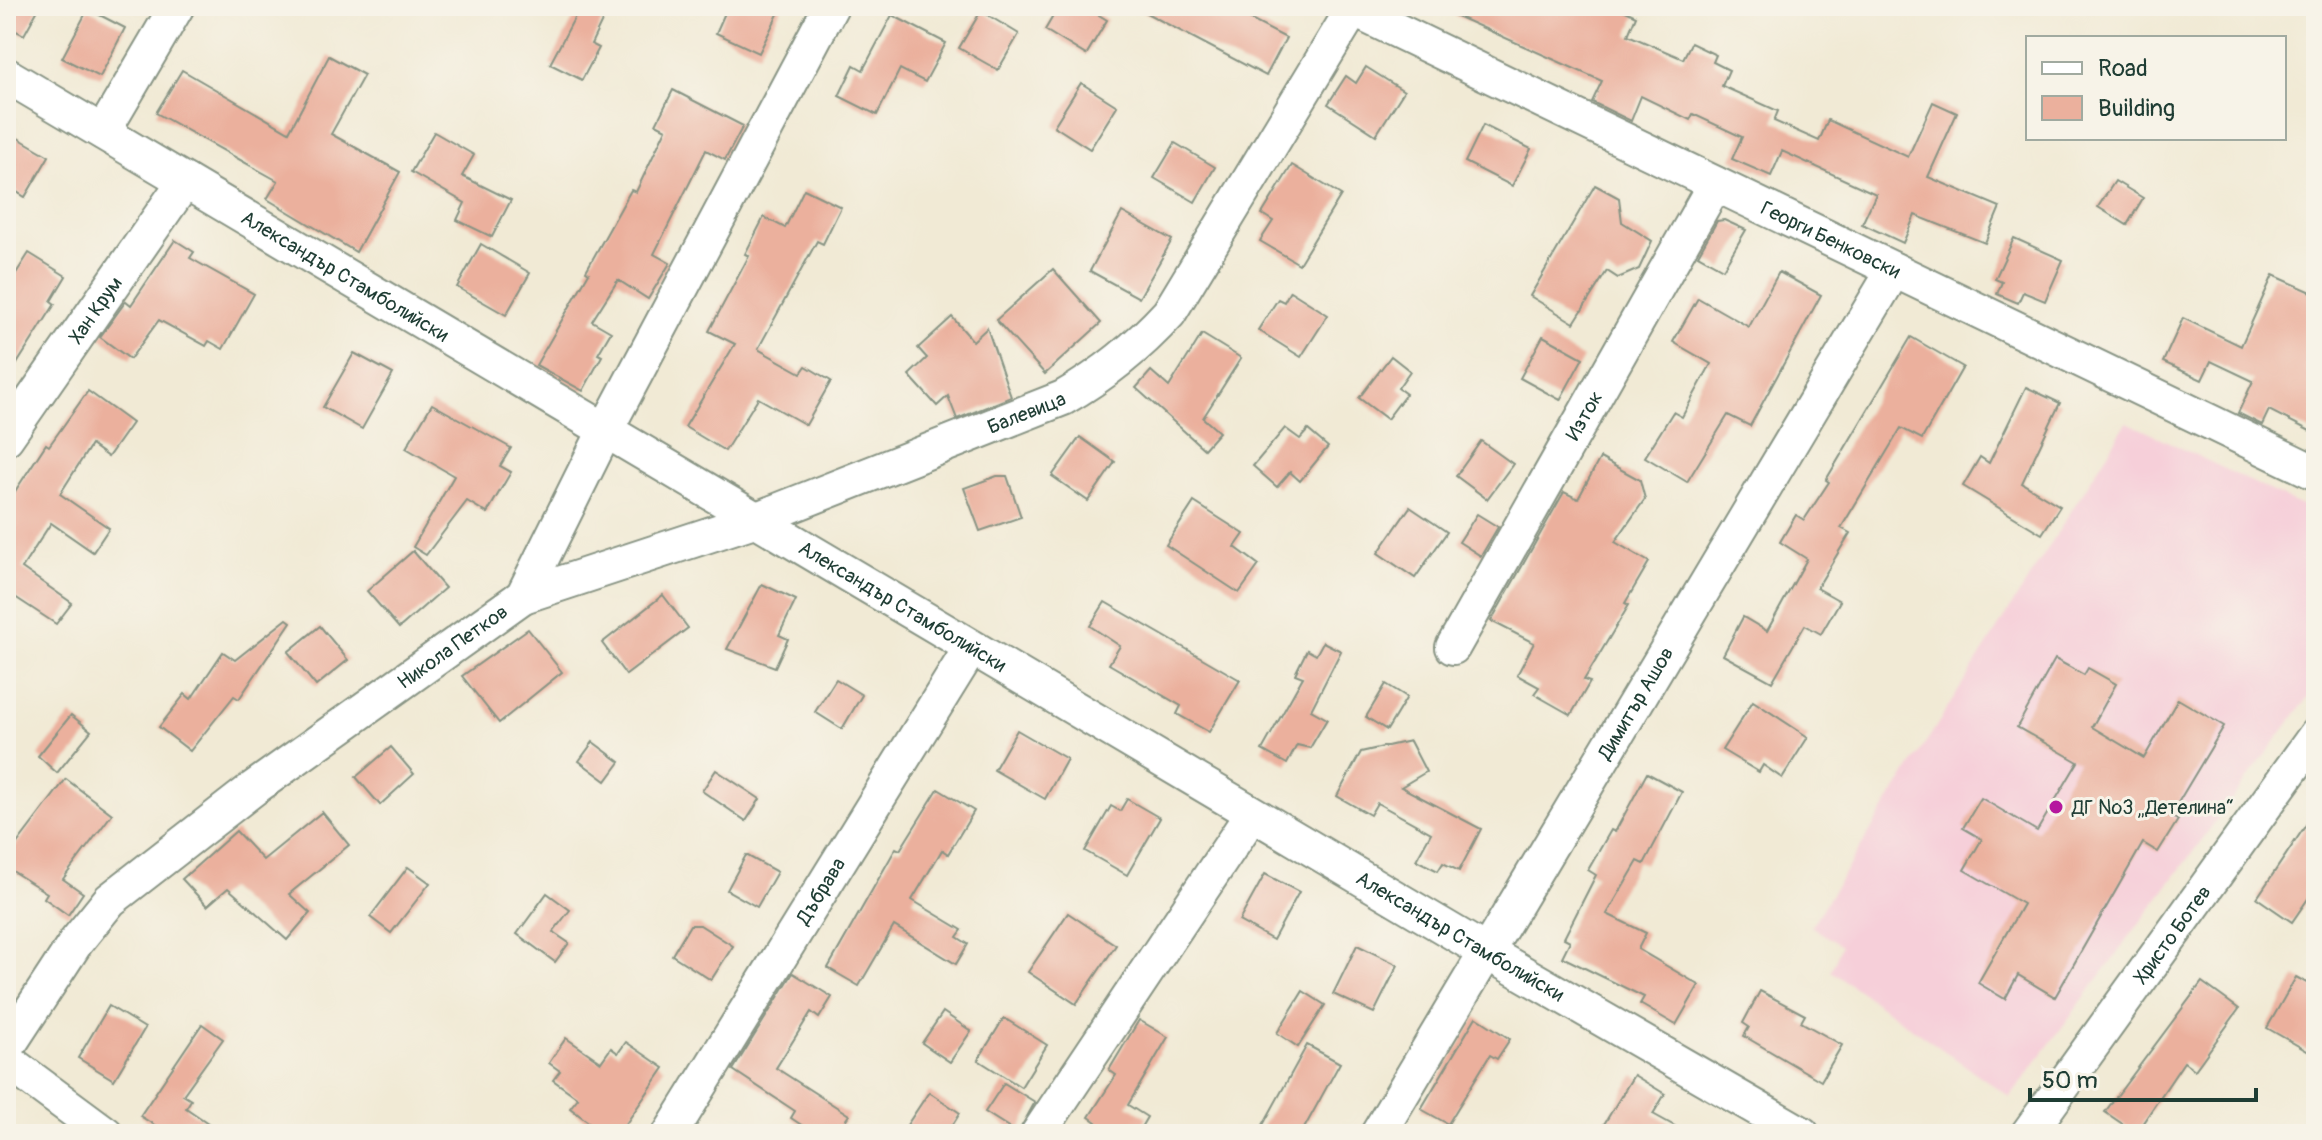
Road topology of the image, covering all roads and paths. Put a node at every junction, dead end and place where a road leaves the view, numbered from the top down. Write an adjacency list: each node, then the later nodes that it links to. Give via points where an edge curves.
1 (177, 6): 5 (street)
2 (831, 6): 9 (street, Никола Петков)
3 (1351, 7): 7 (street, Георги Бенковски); 12 (street, Балевица, via 1195,273 1137,348 1063,398)
4 (6, 75): 5 (street, Александър Стамболийски)
5 (103, 132): 6 (street, Александър Стамболийски)
6 (185, 181): 9 (street, Александър Стамболийски); 10 (street, Хан Крум)
7 (1715, 184): 8 (street, Георги Бенковски); 14 (street, Изток)
8 (1894, 270): 11 (street, Георги Бенковски); 18 (street, Димитър Ашов)
9 (605, 431): 12 (street, Александър Стамболийски); 13 (street, Никола Петков)
10 (6, 438)
11 (2316, 473)
12 (757, 519): 13 (street, Балевица); 15 (street, Александър Стамболийски)
13 (523, 596): 19 (street, Никола Петков, via 254,788 110,900)
14 (1453, 647)
15 (971, 648): 17 (street, Александър Стамболийски); 22 (street, Дъбрава)
16 (2316, 735): 26 (street, Христо Ботев)
17 (1252, 814): 18 (street, Александър Стамболийски); 23 (street)
18 (1488, 953): 24 (street, Димитър Ашов); 25 (street, Александър Стамболийски)
19 (6, 1049)
20 (6, 1060): 21 (street)
21 (106, 1134)
22 (670, 1134)
23 (1038, 1134)
24 (1378, 1134)
25 (1802, 1134)
26 (2028, 1134)

